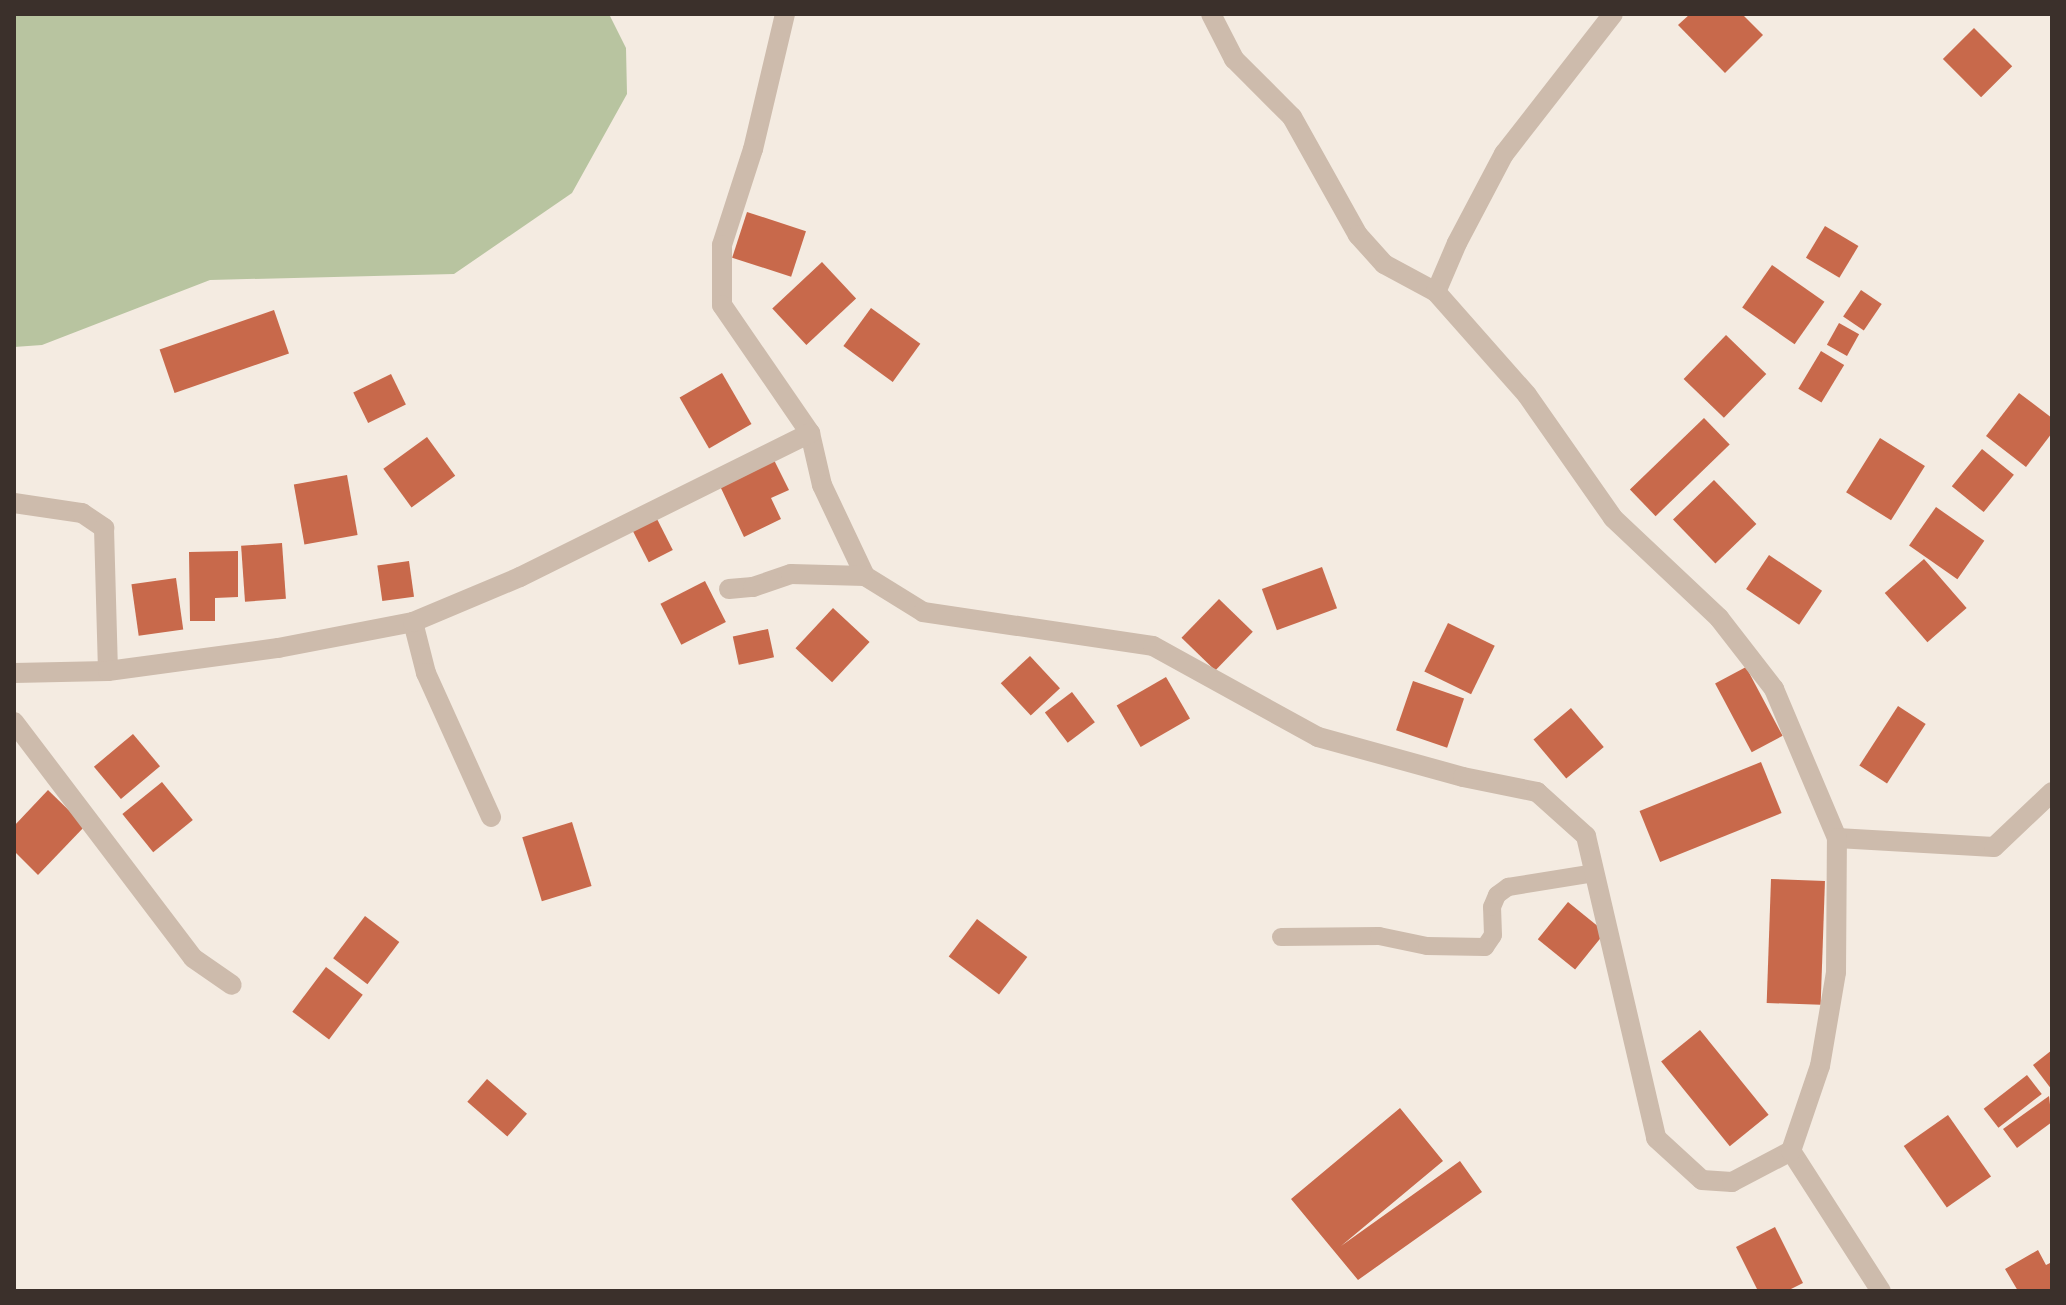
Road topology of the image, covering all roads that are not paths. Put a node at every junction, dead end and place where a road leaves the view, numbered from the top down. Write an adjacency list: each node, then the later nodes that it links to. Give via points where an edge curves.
1 (785, 14): 5 (street, via 753,149 722,245 722,305)
2 (1211, 14): 4 (street, via 1234,59 1292,117 1358,235 1384,264)
3 (1613, 14): 4 (street, via 1504,154)
4 (1436, 292): 15 (street, via 1527,395 1613,518 1719,618 1774,689)
5 (810, 433): 7 (street, via 822,485); 9 (street, via 520,577)
6 (14, 503): 10 (street, via 82,513 104,528)
7 (865, 576): 8 (street, via 791,574); 16 (street, via 923,612 1153,646 1318,737 1537,792 1586,836)
8 (729, 589)
9 (413, 622): 10 (street, via 278,648); 14 (street, via 426,673)
10 (108, 671): 11 (street)
11 (14, 673)
12 (14, 722): 18 (street, via 193,958)
13 (2052, 792): 15 (street, via 1994,847)
14 (491, 817)
15 (1837, 838): 19 (street, via 1836,972 1820,1066)
16 (1594, 873): 17 (lane, via 1523,883 1497,895 1493,935 1485,947 1427,946 1379,936); 19 (street, via 1656,1138 1702,1180 1732,1182)
17 (1281, 937)
18 (232, 985)
19 (1791, 1151): 20 (street)
20 (1881, 1291)

